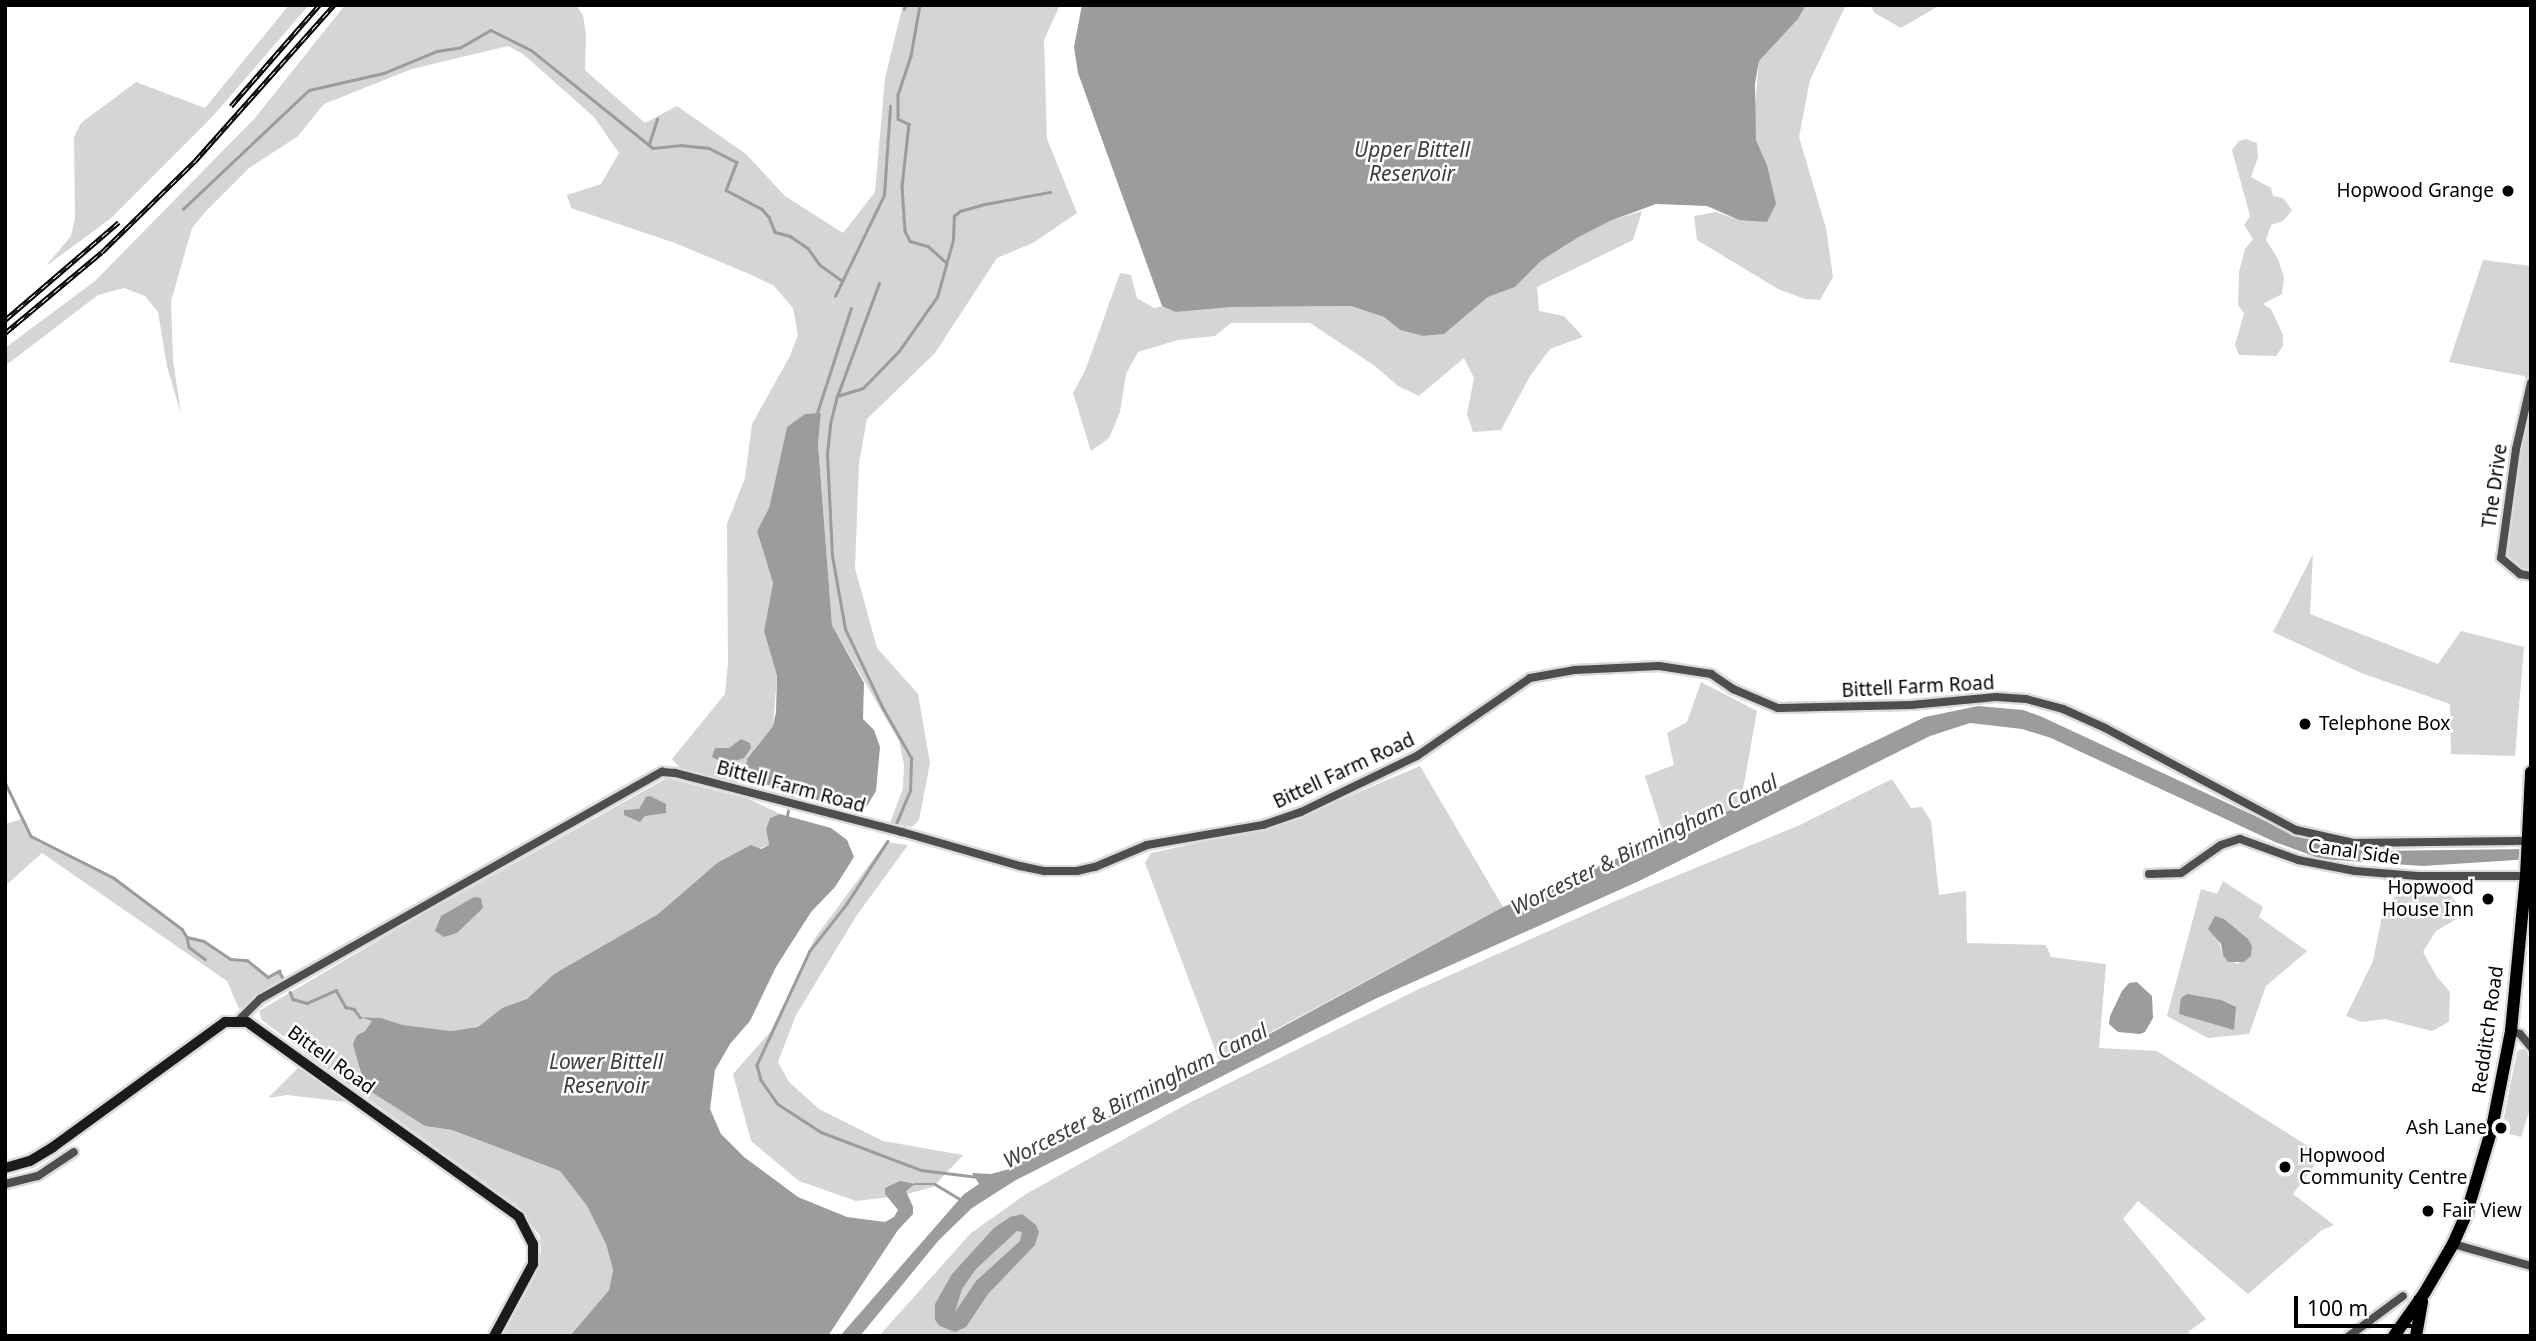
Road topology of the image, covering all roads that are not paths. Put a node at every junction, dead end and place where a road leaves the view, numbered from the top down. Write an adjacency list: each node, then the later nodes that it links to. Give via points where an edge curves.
1 (2531, 383): 2 (street, The Drive, via 2516,449 2501,558 2520,574)
2 (2531, 576)
3 (2531, 772): 4 (highway, Redditch Road)
4 (2528, 842): 5 (highway, Redditch Road); 7 (street, Bittell Farm Road, via 2354,842 2296,830 2105,728 2026,699 1778,708 1732,689 1711,674 1659,666 1575,670 1530,678 1417,756 1301,812 1263,825 1147,845 1077,871 1020,866 662,772 260,999)
5 (2526, 872): 6 (street, Canal Side, via 2418,876 2355,871 2298,860 2240,839 2221,845 2181,873); 8 (highway, Redditch Road)
6 (2149, 874)
7 (239, 1020): 11 (main road, via 220,1025 53,1147 30,1161); 17 (main road, Bittell Road, via 255,1026 519,1217 533,1244 533,1264)
8 (2511, 1031): 9 (street); 13 (highway, Redditch Road, via 2480,1173)
9 (2531, 1047)
10 (74, 1152): 12 (street, via 38,1176)
11 (5, 1168)
12 (5, 1184)
13 (2453, 1244): 14 (street); 15 (highway, Redditch Road)
14 (2531, 1266)
15 (2425, 1292): 19 (highway, Redditch Road); 20 (highway, Redditch Road)
16 (2403, 1296): 18 (street)
17 (494, 1336)
18 (2349, 1336)
19 (2393, 1336)
20 (2416, 1336)

